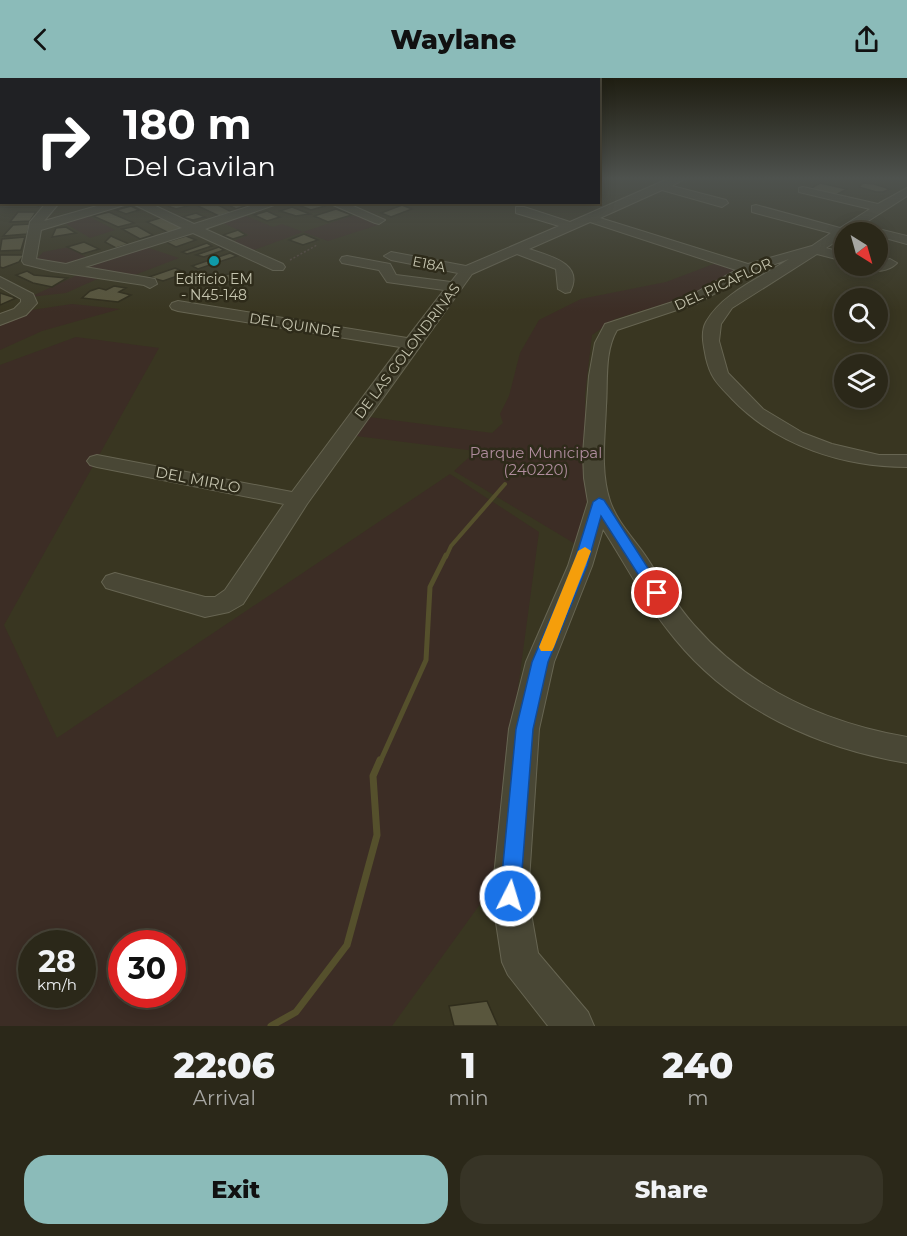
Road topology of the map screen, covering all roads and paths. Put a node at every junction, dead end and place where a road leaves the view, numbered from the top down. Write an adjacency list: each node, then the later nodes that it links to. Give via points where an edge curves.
1 (39, 222): 11 (street)
2 (53, 222): 11 (street)
3 (181, 222): 12 (street)
4 (212, 222): 12 (street)
5 (558, 222): 10 (street)
6 (579, 222): 10 (street, DE LAS GOLONDRINAS)
7 (602, 222): 27 (street)
8 (794, 222): 14 (street)
9 (808, 222): 13 (street)
10 (570, 226): 19 (street, DE LAS GOLONDRINAS)
11 (36, 227): 23 (street)
12 (194, 228): 25 (street); 26 (street)
13 (834, 229)
14 (834, 229)
15 (834, 237): 20 (street)
16 (888, 237): 17 (street)
17 (907, 240)
18 (318, 245): 25 (path)
19 (516, 249): 28 (street, DE LAS GOLONDRINAS); 32 (street, via 561,266 566,272)
20 (814, 249): 21 (street); 27 (street, DEL PICAFLOR); 36 (street, via 727,305)
21 (834, 254)
22 (391, 256): 28 (street, E18A)
23 (29, 261): 26 (street); 29 (street)
24 (347, 261): 31 (street, via 385,267 392,279)
25 (278, 267)
26 (67, 268): 30 (street)
27 (748, 269): 34 (street, DEL PICAFLOR, via 703,296)
28 (467, 271): 31 (street, DE LAS GOLONDRINAS)
29 (0, 279): 35 (street, via 28,297 29,303 20,312)
30 (150, 284)
31 (453, 287): 37 (street, DE LAS GOLONDRINAS)
32 (565, 289)
33 (178, 306): 37 (street, DEL QUINDE)
34 (667, 310): 36 (street, DEL PICAFLOR); 41 (street, DEL PICAFLOR, via 619,323 605,333 593,455)
35 (0, 320)
36 (713, 324): 39 (street, via 711,341 719,375 756,413 796,437 826,449 879,460)
37 (411, 344): 40 (street, DE LAS GOLONDRINAS)
38 (97, 461): 40 (street, DEL MIRLO)
39 (907, 461)
40 (298, 500): 42 (street, DE LAS GOLONDRINAS, via 234,597 216,608)
41 (599, 502): 43 (street, via 686,634 715,664 762,699 826,732); 44 (street, via 580,566 540,662 527,718 510,896 521,962)
42 (115, 582)
43 (907, 750)
44 (574, 1026)

